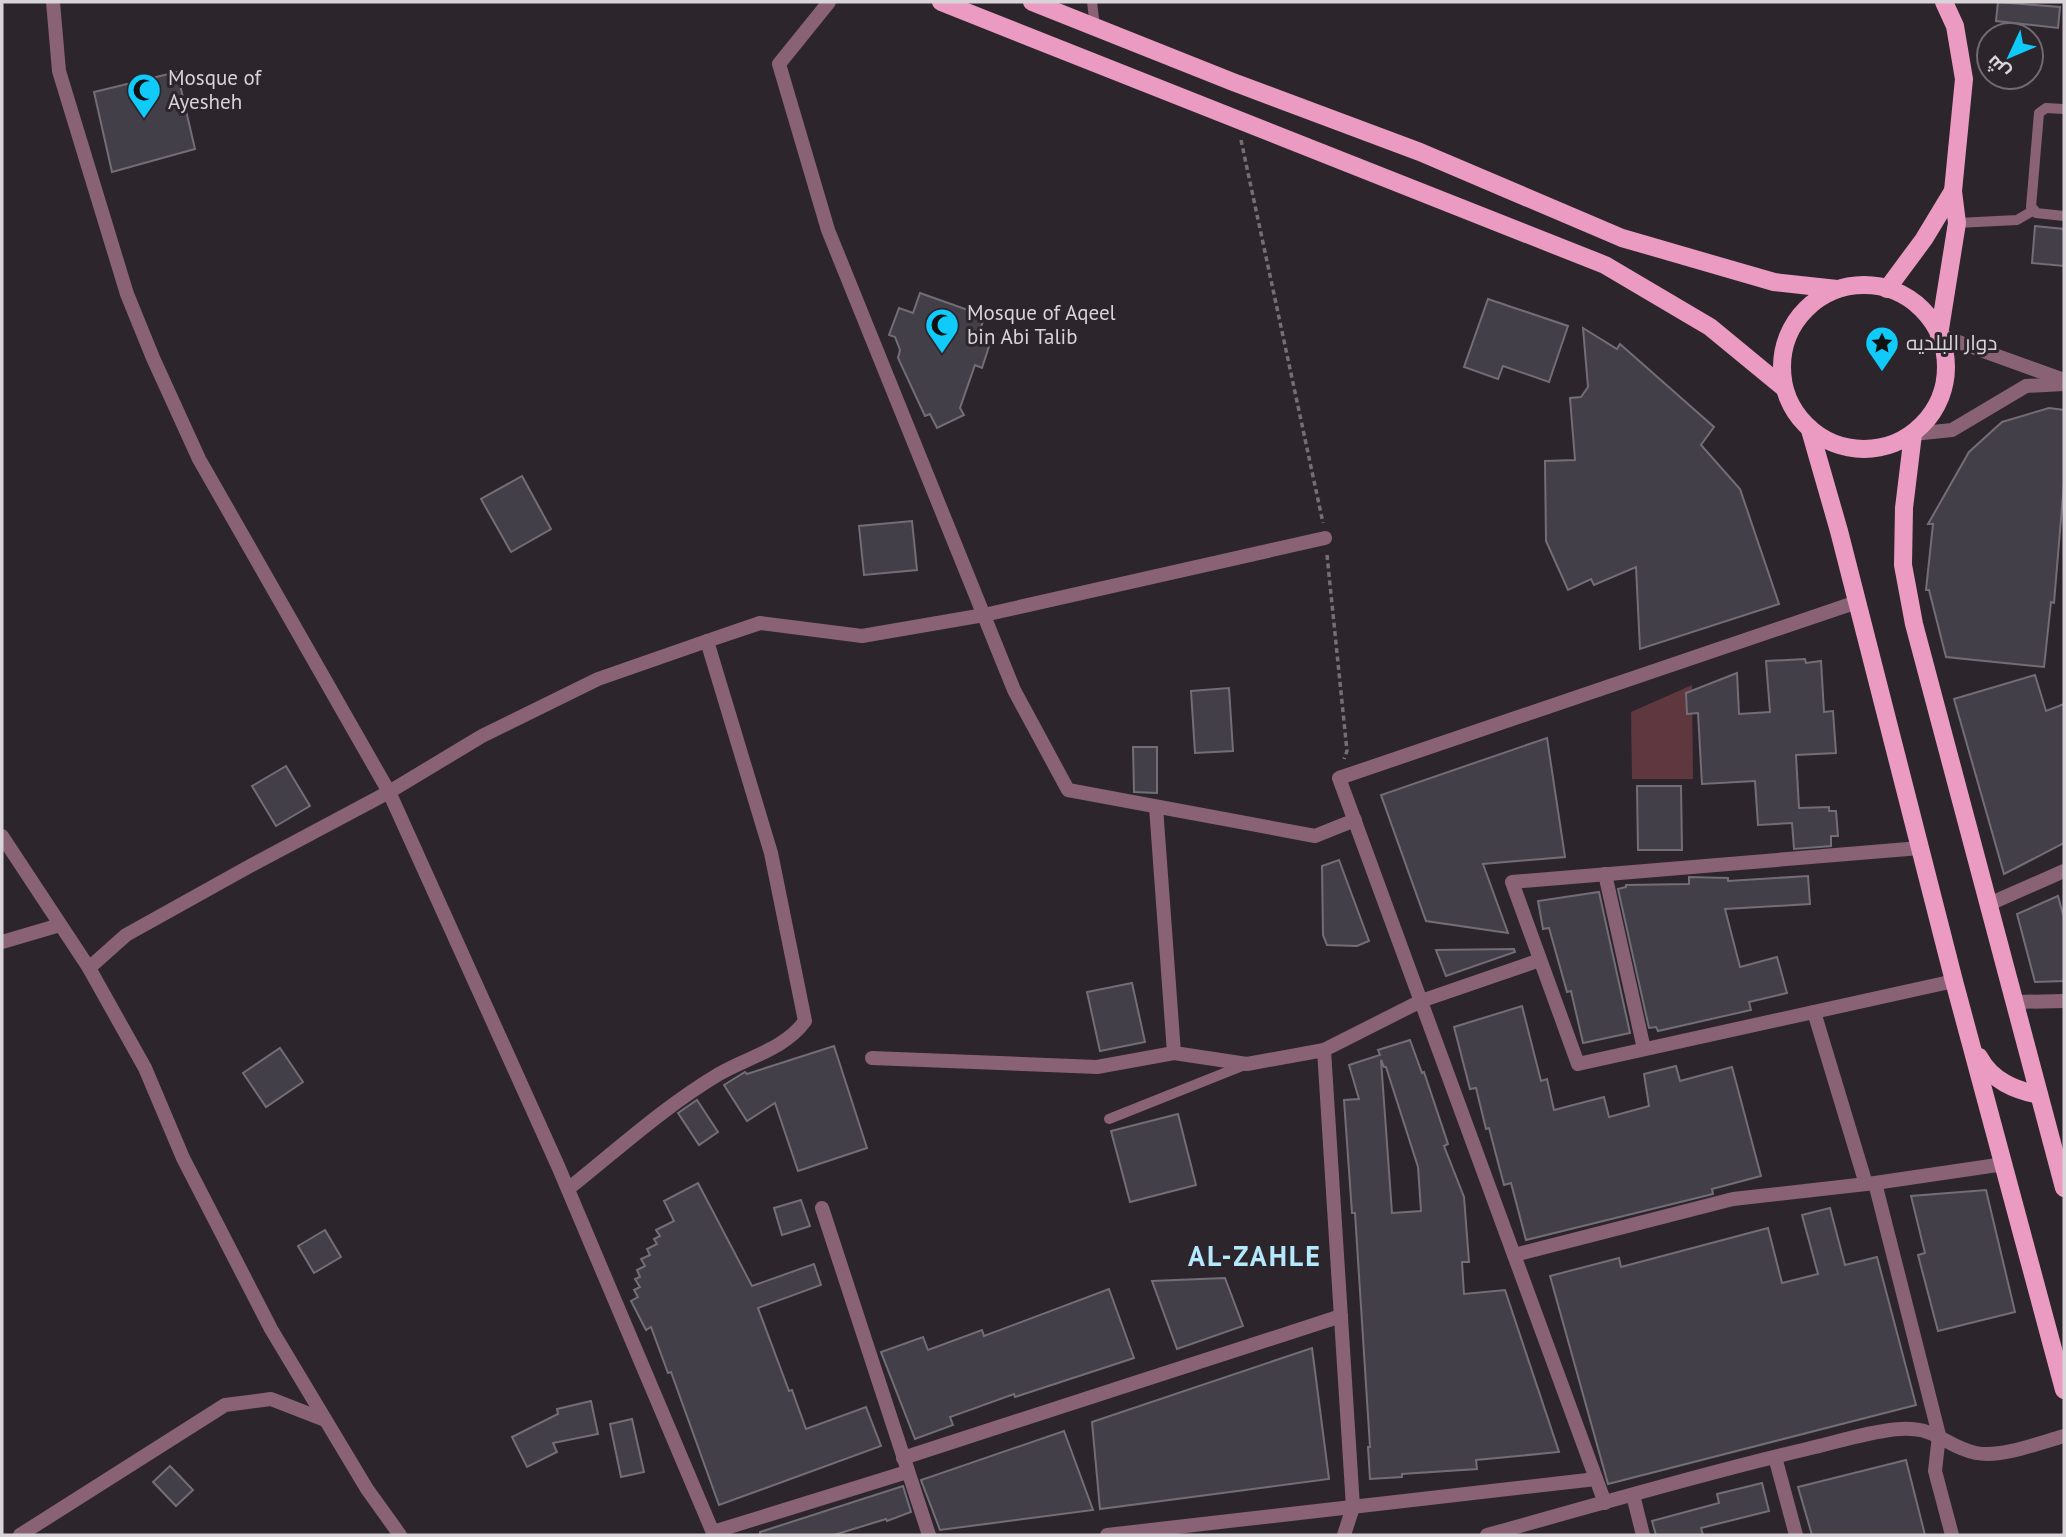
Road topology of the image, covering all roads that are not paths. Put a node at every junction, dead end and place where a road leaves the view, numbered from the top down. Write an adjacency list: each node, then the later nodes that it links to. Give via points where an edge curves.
1 (53, 2): 26 (street, via 59,71 127,293 153,358 199,459)
2 (829, 2): 24 (street, via 779,64 828,230)
3 (941, 2): 19 (main road, via 1605,265 1710,327)
4 (1032, 2): 9 (main road)
5 (1092, 2): 9 (lane)
6 (1944, 2): 8 (main road)
7 (1957, 2): 8 (lane)
8 (1955, 26): 11 (main road, via 1964,79)
9 (1095, 27): 15 (main road, via 1420,152 1622,238 1774,282)
10 (2064, 109): 12 (lane, via 2046,108 2039,113)
11 (1954, 191): 14 (main road); 16 (main road)
12 (2034, 210): 13 (lane); 14 (lane, via 2017,220)
13 (2064, 216)
14 (1957, 223): 17 (main road)
15 (1837, 289): 16 (main road, via 1862,285); 19 (main road, via 1810,304 1791,328 1782,357)
16 (1887, 289): 17 (main road, via 1909,299)
17 (1940, 335): 18 (street); 21 (main road, via 1946,362 1943,389 1932,414)
18 (2064, 382): 21 (street, via 2026,386 1952,430)
19 (1783, 387): 20 (main road, via 1793,411)
20 (1810, 430): 21 (main road, via 1834,444 1861,450 1889,446); 23 (main road)
21 (1913, 434): 33 (main road, via 1903,508 1903,565 1914,624)
22 (1325, 538): 24 (street)
23 (1857, 602): 28 (street, via 1339,778); 30 (main road)
24 (984, 615): 25 (street, via 862,636 760,623); 27 (street, via 1014,690 1068,790)
25 (707, 641): 26 (street, via 598,679 482,736); 54 (street, via 771,853 805,1021 796,1034 719,1074 675,1104)
26 (389, 792): 37 (street, via 126,935); 54 (street)
27 (1156, 807): 28 (street, via 1315,836); 46 (street)
28 (1354, 820): 39 (street)
29 (2, 836): 34 (street)
30 (1920, 848): 32 (street); 38 (main road)
31 (2064, 871): 33 (street)
32 (1605, 874): 36 (street, via 1512,882); 44 (street)
33 (1989, 904): 41 (main road)
34 (60, 925): 35 (street); 37 (street)
35 (2, 942)
36 (1540, 960): 39 (street); 44 (street, via 1578,1064)
37 (89, 968): 59 (street, via 145,1068 183,1158 265,1317)
38 (1954, 981): 42 (street); 43 (main road)
39 (1421, 1001): 45 (street); 56 (street)
40 (2064, 1001): 41 (street)
41 (2015, 1002): 49 (main road)
42 (1814, 1012): 44 (street); 52 (street)
43 (1972, 1045): 49 (main road, via 1999,1080); 51 (main road)
44 (1644, 1049)
45 (1324, 1050): 48 (street); 57 (street)
46 (1174, 1053): 47 (street, via 1097,1067); 48 (street)
47 (872, 1058)
48 (1247, 1064): 50 (lane)
49 (2039, 1095): 53 (main road)
50 (1109, 1119)
51 (2004, 1164): 52 (street); 58 (main road)
52 (1870, 1183): 56 (street, via 1733,1199); 60 (street)
53 (2064, 1188)
54 (568, 1189): 68 (street)
55 (822, 1208): 63 (street)
56 (1514, 1255): 64 (street)
57 (1341, 1316): 63 (street); 67 (street)
58 (2064, 1390)
59 (326, 1420): 69 (street, via 271,1399 225,1405); 70 (street)
60 (1939, 1435): 61 (street, via 1983,1454); 62 (street, via 1899,1429); 77 (street, via 1935,1471)
61 (2064, 1436)
62 (1775, 1457): 65 (street); 76 (street)
63 (905, 1465): 68 (street); 71 (street)
64 (1596, 1479): 66 (street); 67 (street)
65 (1633, 1495): 66 (street); 75 (street)
66 (1605, 1503): 74 (street)
67 (1353, 1507): 72 (street); 73 (street)
68 (713, 1534)
69 (20, 1535)
70 (400, 1535)
71 (929, 1535)
72 (1107, 1535)
73 (1344, 1535)
74 (1489, 1535)
75 (1643, 1535)
76 (1796, 1535)
77 (1952, 1535)

